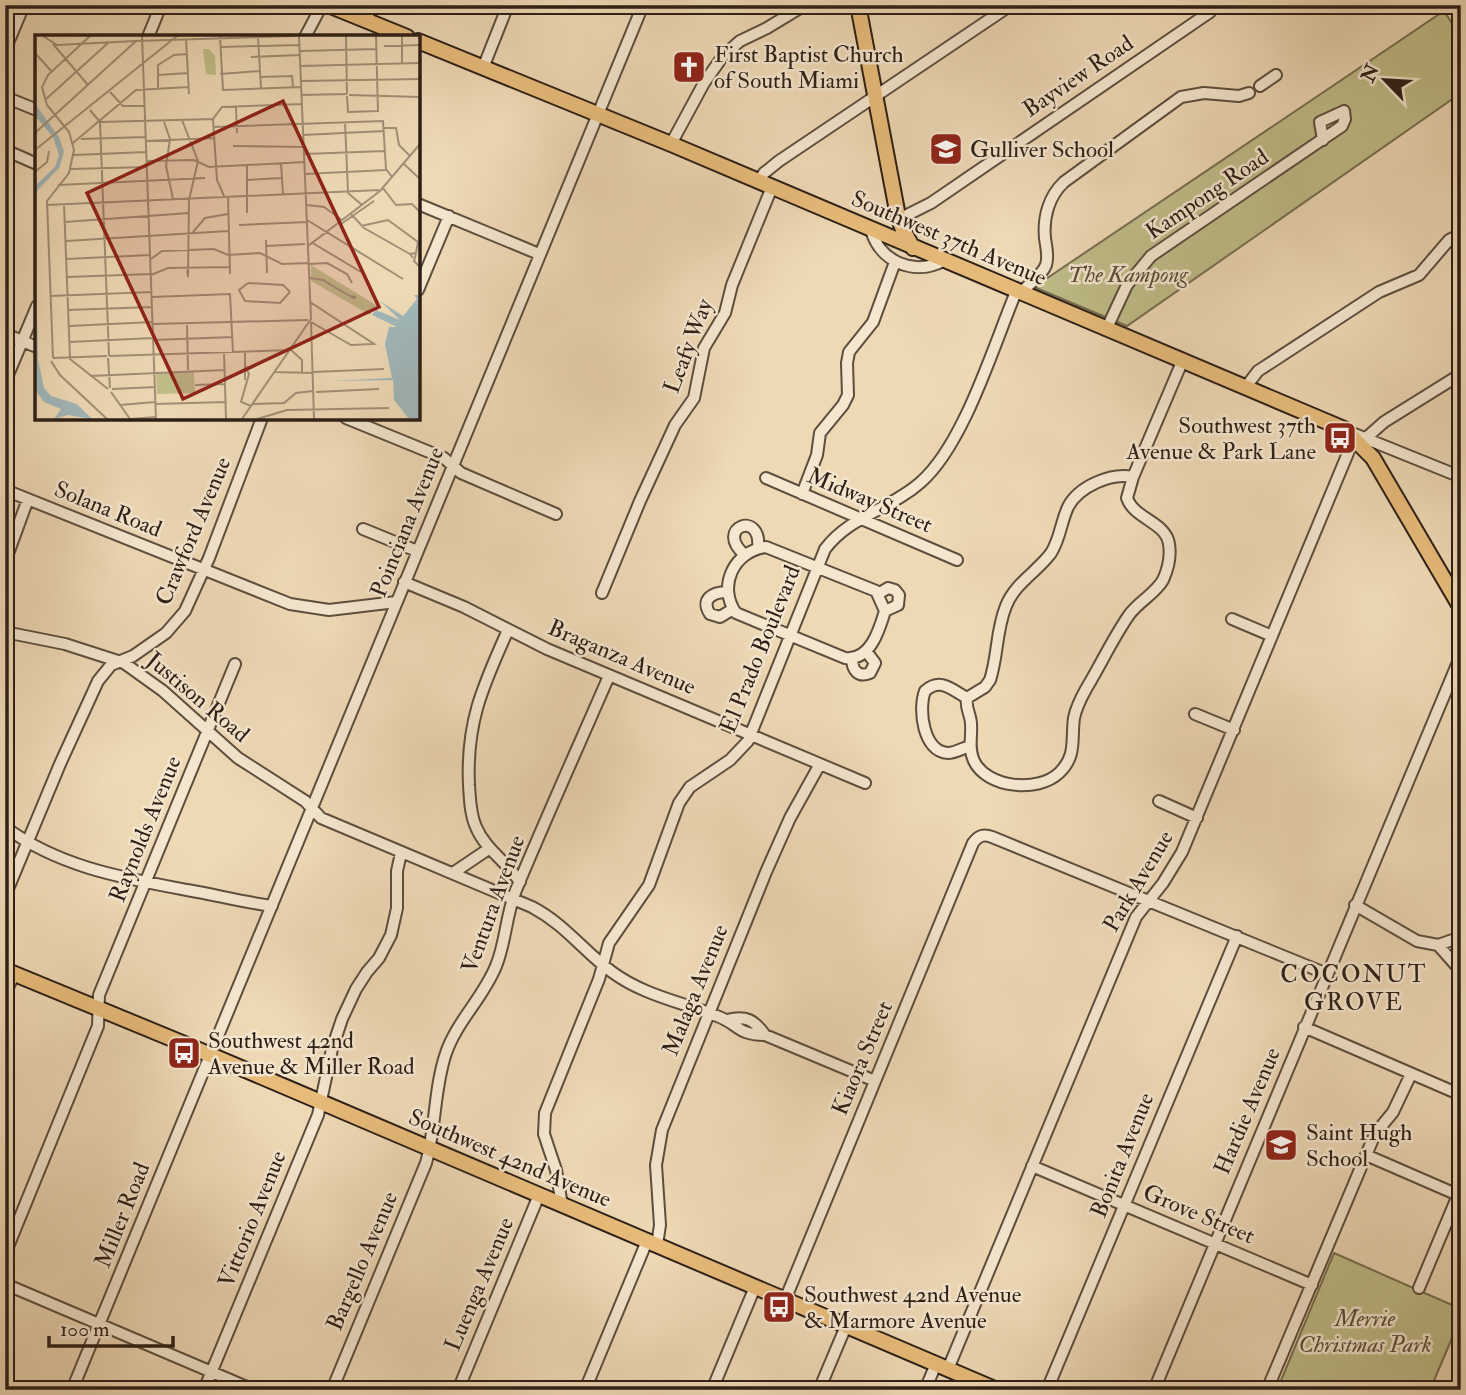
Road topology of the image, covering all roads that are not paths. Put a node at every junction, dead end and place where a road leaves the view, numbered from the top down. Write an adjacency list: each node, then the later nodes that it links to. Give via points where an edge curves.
1 (24, 5): 17 (street)
2 (161, 5): 13 (street)
3 (322, 5): 14 (street)
4 (328, 5): 12 (main road)
5 (372, 5): 12 (street)
6 (508, 5): 18 (street)
7 (643, 5): 25 (street, Poinciana Avenue)
8 (805, 5): 27 (street, via 740,41 723,56)
9 (858, 5): 23 (main road)
10 (1011, 5): 23 (street)
11 (1210, 12): 33 (street, Bayview Road)
12 (366, 20): 15 (main road)
13 (149, 35)
14 (306, 35)
15 (402, 35)
16 (420, 42): 18 (main road, Southwest 37th Avenue)
17 (5, 50)
18 (483, 68): 25 (main road, Southwest 37th Avenue)
19 (1276, 75): 20 (street)
20 (1260, 86)
21 (1249, 93): 41 (street, via 1181,97 1064,181 1047,212 1045,268)
22 (5, 97): 24 (street)
23 (875, 97): 30 (street, via 779,161 764,173); 33 (main road)
24 (35, 109)
25 (597, 114): 27 (main road, Southwest 37th Avenue); 37 (street, Poinciana Avenue)
26 (1323, 140): 43 (street, Kampong Road, via 1151,256 1127,285)
27 (671, 144): 30 (main road, Southwest 37th Avenue)
28 (5, 150): 29 (street)
29 (35, 163)
30 (766, 184): 34 (main road, Southwest 37th Avenue); 75 (street, Leafy Way, via 725,313 705,348 694,398 672,431)
31 (420, 205): 32 (street)
32 (449, 216): 37 (street); 40 (street)
33 (899, 220): 34 (main road, via 891,230); 36 (main road)
34 (876, 232): 36 (main road, Southwest 37th Avenue); 39 (street, via 879,250)
35 (1461, 234): 50 (street, via 1449,240 1422,272 1370,297 1258,371)
36 (913, 248): 38 (main road, Southwest 37th Avenue)
37 (539, 254): 56 (street, Poinciana Avenue)
38 (943, 261): 39 (street, via 923,268); 41 (main road, Southwest 37th Avenue)
39 (895, 262): 61 (street, via 873,323 849,352 848,395 820,433 817,456)
40 (420, 285)
41 (1018, 293): 43 (main road, Southwest 37th Avenue); 64 (street, El Prado Boulevard, via 948,448 919,484)
42 (35, 311): 45 (street)
43 (1106, 330): 47 (main road, Southwest 37th Avenue)
44 (5, 334): 45 (street)
45 (22, 341): 46 (street); 49 (street)
46 (35, 345)
47 (1182, 362): 50 (main road, Southwest 37th Avenue); 57 (street)
48 (1461, 374): 54 (street)
49 (5, 382)
50 (1245, 388): 53 (main road, Southwest 37th Avenue)
51 (261, 420): 72 (street, Crawford Avenue)
52 (363, 422): 56 (street)
53 (1346, 430): 54 (street, Southwest 37th Avenue); 78 (main road, via 1373,458)
54 (1366, 438): 58 (street, Southwest 37th Avenue)
55 (1348, 453): 85 (street, Park Avenue)
56 (453, 466): 63 (street); 67 (street, Poinciana Avenue)
57 (1133, 477): 92 (street, via 1104,480 1070,504 1052,551 1006,605 990,680); 97 (street, via 1128,501 1167,536 1168,567 1161,584 1130,614 1082,697 1074,715 1069,759 1061,772 1047,781 1016,784 984,774 975,764)
58 (1461, 477)
59 (766, 478): 61 (street, Midway Street)
60 (5, 490): 62 (street, Solana Road)
61 (802, 494): 64 (street, Midway Street)
62 (28, 499): 70 (street); 72 (street, Solana Road)
63 (556, 514)
64 (860, 519): 69 (street, Midway Street); 71 (street, El Prado Boulevard, via 832,540)
65 (363, 529): 67 (street)
66 (758, 548): 68 (street); 68 (street, via 756,529 741,527 733,539); 71 (street, via 773,549)
67 (416, 551): 73 (street, Poinciana Avenue)
68 (744, 554): 74 (street, via 730,575)
69 (957, 560)
70 (5, 562)
71 (816, 567): 76 (street); 84 (street, El Prado Boulevard)
72 (204, 570): 77 (street, Solana Road, via 308,608); 89 (street, Crawford Avenue, via 175,625)
73 (404, 582): 77 (street, Poinciana Avenue); 82 (street, Braganza Avenue)
74 (727, 592): 79 (street); 79 (street, via 711,595 707,608 720,617)
75 (602, 593)
76 (878, 594): 80 (street); 80 (street, via 892,588 899,595 898,605)
77 (396, 602): 101 (street, Poinciana Avenue)
78 (1461, 608)
79 (733, 609): 84 (street)
80 (885, 611): 86 (street)
81 (1232, 619): 85 (street)
82 (509, 631): 91 (street, Braganza Avenue); 105 (street, via 479,700 469,740 472,814)
83 (5, 632): 89 (street, Justison Road, via 51,640)
84 (790, 635): 88 (street); 96 (street, El Prado Boulevard)
85 (1272, 636): 94 (street, Park Avenue)
86 (866, 651): 88 (street); 88 (street, via 875,663 870,673 857,673)
87 (1461, 655): 113 (street, Hardie Avenue)
88 (852, 659)
89 (119, 661): 95 (street, Justison Road, via 163,691); 104 (street, Crawford Avenue, via 107,668 94,689)
90 (235, 664): 95 (street, Raynolds Avenue)
91 (609, 676): 96 (street, Braganza Avenue); 108 (street, Ventura Avenue)
92 (967, 698): 97 (street); 97 (street, via 947,685 933,686 925,691 922,709 926,733 939,750 951,753)
93 (1195, 714): 94 (street)
94 (1234, 730): 102 (street, Park Avenue)
95 (207, 731): 101 (street, Justison Road); 109 (street, Raynolds Avenue)
96 (750, 734): 98 (street, Braganza Avenue); 118 (street, El Prado Boulevard, via 738,753 691,787 679,803 652,878 609,943)
97 (970, 746)
98 (820, 764): 99 (street, Braganza Avenue); 124 (street, Malaga Avenue, via 787,824)
99 (865, 783)
100 (1159, 801): 102 (street)
101 (312, 808): 106 (street, Justison Road, via 327,821); 114 (street, Poinciana Avenue)
102 (1197, 818): 112 (street, Park Avenue, via 1178,861)
103 (5, 827): 104 (street)
104 (27, 842): 109 (street, via 78,866); 110 (street, Crawford Avenue)
105 (490, 848): 107 (street); 108 (street)
106 (401, 853): 107 (street, Justison Road); 130 (street, Vittorio Avenue, via 391,935 342,1019)
107 (453, 873): 111 (street, Justison Road)
108 (520, 881): 111 (street, Ventura Avenue)
109 (146, 883): 114 (street); 123 (street, Raynolds Avenue, via 99,995)
110 (5, 896)
111 (513, 899): 118 (street, Justison Road, via 553,920); 131 (street, Ventura Avenue, via 498,963 446,1054)
112 (1148, 900): 115 (street); 128 (street, Kiaora Street, via 981,836 973,843); 133 (street, Park Avenue, via 1136,916)
113 (1355, 905): 117 (street, via 1413,939); 121 (street, Hardie Avenue)
114 (272, 906): 126 (street, Poinciana Avenue)
115 (1237, 936): 121 (street); 137 (street, Bonita Avenue)
116 (1461, 937): 117 (street)
117 (1438, 945): 119 (street)
118 (603, 965): 124 (street, Justison Road, via 648,992); 136 (street, El Prado Boulevard, via 543,1123)
119 (1461, 971)
120 (10, 972): 122 (street); 123 (main road, Southwest 42nd Avenue)
121 (1327, 974): 125 (street, Hardie Avenue)
122 (5, 995)
123 (100, 1010): 126 (main road, Southwest 42nd Avenue); 140 (street, Raynolds Avenue, via 98,1026)
124 (708, 1013): 128 (street, Justison Road, via 747,1034 765,1035); 138 (street, Malaga Avenue, via 660,1140 656,1165 660,1231)
125 (1304, 1027): 127 (street); 139 (street, Hardie Avenue)
126 (210, 1055): 130 (main road, Southwest 42nd Avenue); 146 (street, Miller Road)
127 (1411, 1074): 129 (street); 132 (street)
128 (875, 1081): 145 (street, Kiaora Street)
129 (1461, 1096)
130 (321, 1103): 131 (main road, Southwest 42nd Avenue); 149 (street, Vittorio Avenue)
131 (430, 1148): 135 (main road, Southwest 42nd Avenue); 153 (street, Bargello Avenue)
132 (1366, 1155): 134 (street); 142 (street)
133 (1032, 1166): 137 (street, Grove Street); 148 (street, Park Avenue)
134 (1459, 1191): 144 (street)
135 (539, 1195): 136 (main road, Southwest 42nd Avenue); 154 (street, Luenga Avenue)
136 (562, 1205): 138 (main road, Southwest 42nd Avenue)
137 (1125, 1205): 139 (street, Grove Street); 160 (street, Bonita Avenue)
138 (652, 1243): 143 (main road, Southwest 42nd Avenue); 155 (street)
139 (1215, 1243): 142 (street, Grove Street); 161 (street, Hardie Avenue)
140 (5, 1254)
141 (5, 1284): 146 (street)
142 (1311, 1284): 162 (street)
143 (755, 1287): 145 (main road, Southwest 42nd Avenue); 156 (street)
144 (1419, 1288)
145 (785, 1300): 147 (main road, Southwest 42nd Avenue)
146 (100, 1324): 149 (street); 150 (street, Miller Road)
147 (846, 1326): 148 (main road, Southwest 42nd Avenue); 157 (street)
148 (942, 1367): 158 (street, Park Avenue); 159 (main road, Southwest 42nd Avenue)
149 (212, 1372): 151 (street, Vittorio Avenue); 152 (street)
150 (72, 1390)
151 (204, 1390)
152 (254, 1390)
153 (332, 1390)
154 (458, 1390)
155 (585, 1390)
156 (712, 1390)
157 (819, 1390)
158 (925, 1390)
159 (996, 1390)
160 (1047, 1390)
161 (1154, 1390)
162 (1267, 1390)

